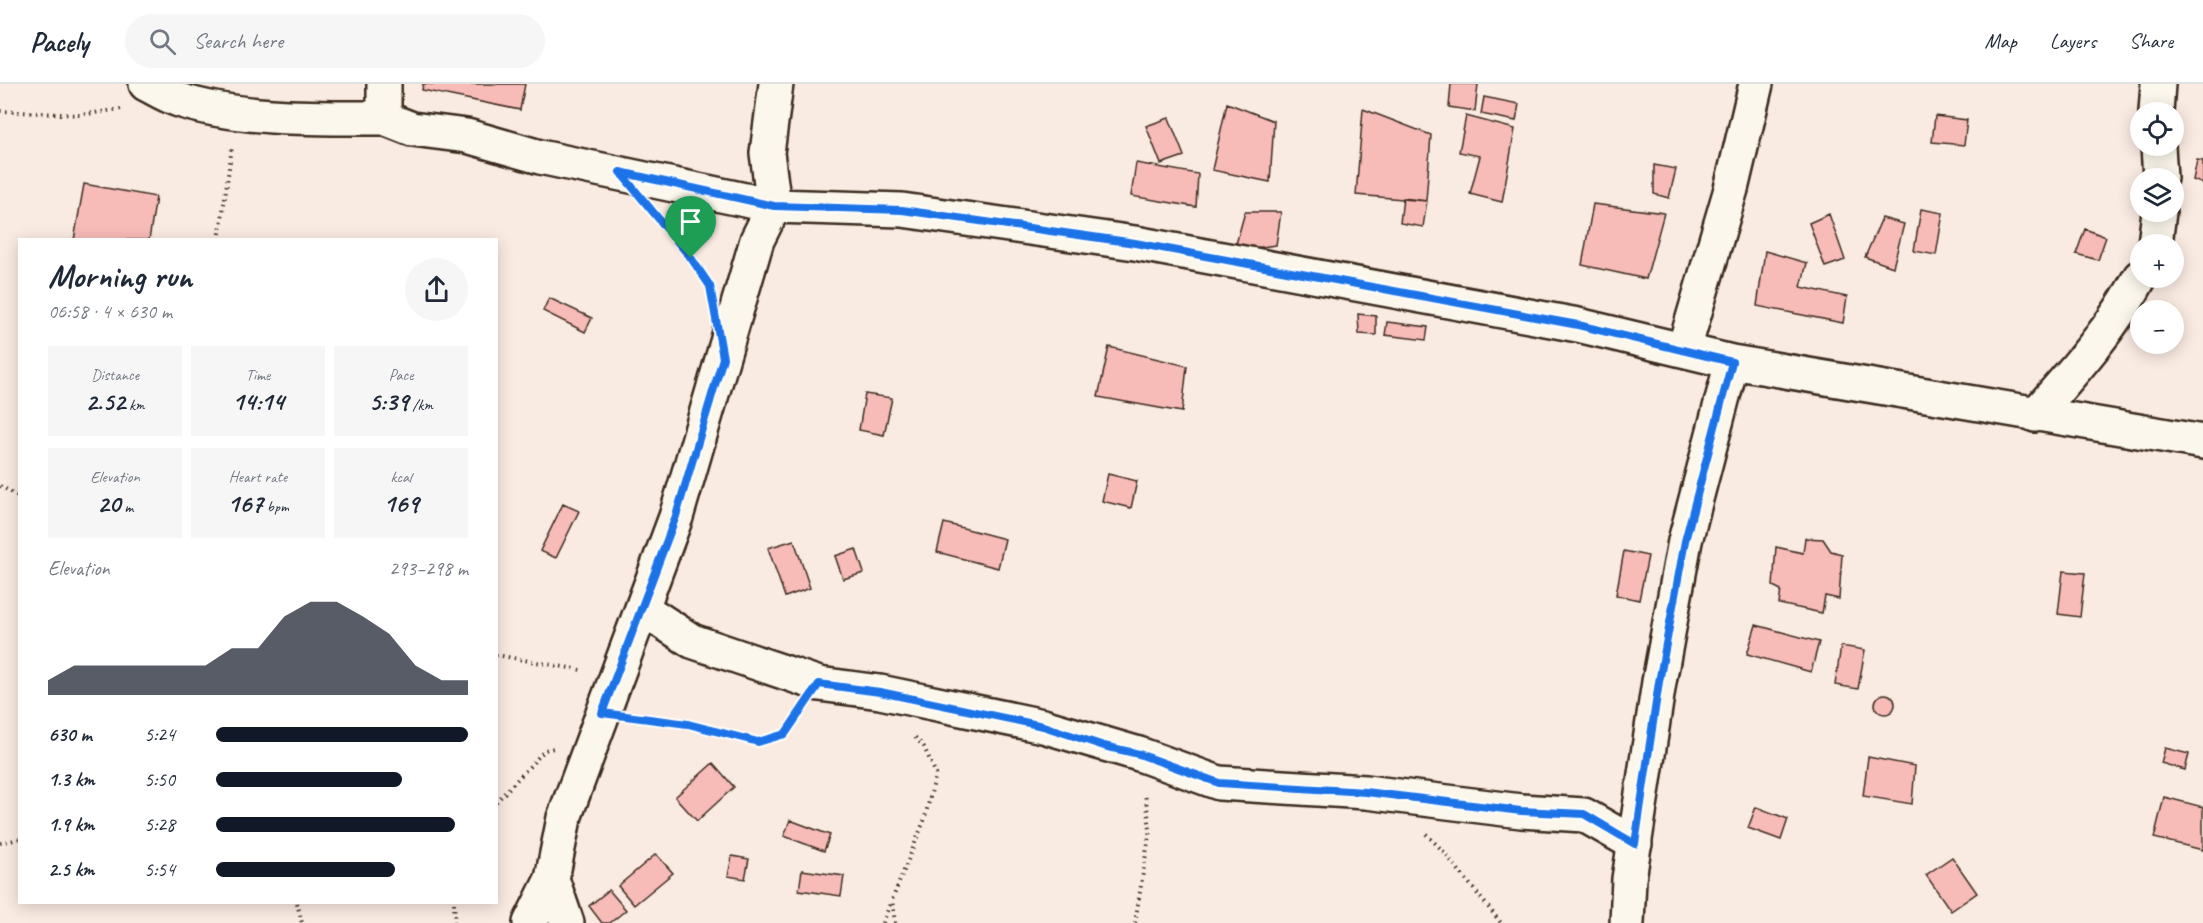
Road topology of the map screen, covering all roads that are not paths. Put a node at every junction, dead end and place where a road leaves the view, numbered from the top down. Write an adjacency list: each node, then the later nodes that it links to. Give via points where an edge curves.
1 (146, 84): 6 (street, via 178,100)
2 (384, 84): 8 (street)
3 (776, 84): 9 (street, via 767,153)
4 (1756, 84): 11 (street, via 1728,200)
5 (2158, 84): 7 (street)
6 (199, 94): 8 (street, via 238,111)
7 (2157, 102)
8 (384, 118): 9 (street, via 412,129 467,136 540,157)
9 (774, 206): 11 (street, via 902,210 1135,243 1578,325); 15 (street, via 758,240 676,516)
10 (2135, 288): 13 (street, via 2083,361)
11 (1684, 349): 12 (street)
12 (1732, 362): 13 (street); 16 (street, via 1685,541)
13 (2035, 415): 14 (street)
14 (2203, 442)
15 (643, 609): 16 (street, via 692,641 819,684 880,692 1043,726 1219,783 1386,794 1521,811 1584,814); 17 (street, via 564,818)
16 (1635, 844): 20 (street)
17 (552, 879): 18 (street); 19 (street)
18 (530, 923)
19 (567, 923)
20 (1627, 923)

